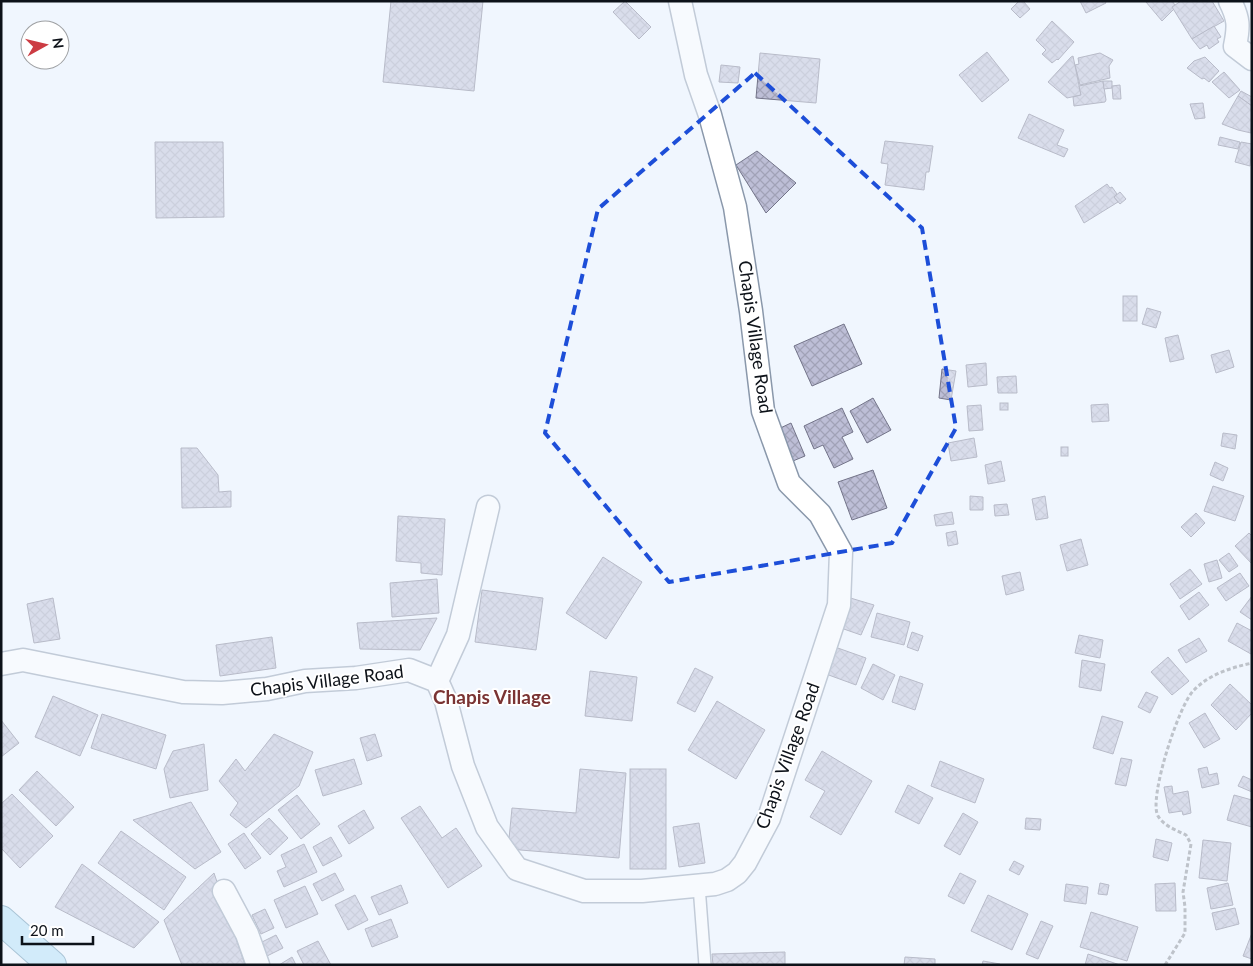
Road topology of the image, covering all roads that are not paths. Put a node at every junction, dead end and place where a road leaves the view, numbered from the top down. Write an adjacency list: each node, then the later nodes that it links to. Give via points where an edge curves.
1 (680, 1): 7 (street, Chapis Village Road, via 696,75 735,207 763,410 789,483 820,514 841,552 839,605 769,818 737,873 728,880)
2 (1239, 5): 3 (street, via 1235,46)
3 (1252, 59)
4 (488, 507): 6 (street, via 458,635)
5 (1, 664): 6 (street, Chapis Village Road, via 23,660 183,692 267,689 305,681 409,670)
6 (436, 681): 7 (street, Chapis Village Road, via 446,701 462,766 487,828 517,869 584,891 642,891)
7 (699, 886): 12 (lane)
8 (224, 891): 11 (street, via 247,934)
9 (1, 920): 10 (main road)
10 (52, 965)
11 (258, 965)
12 (705, 965)

